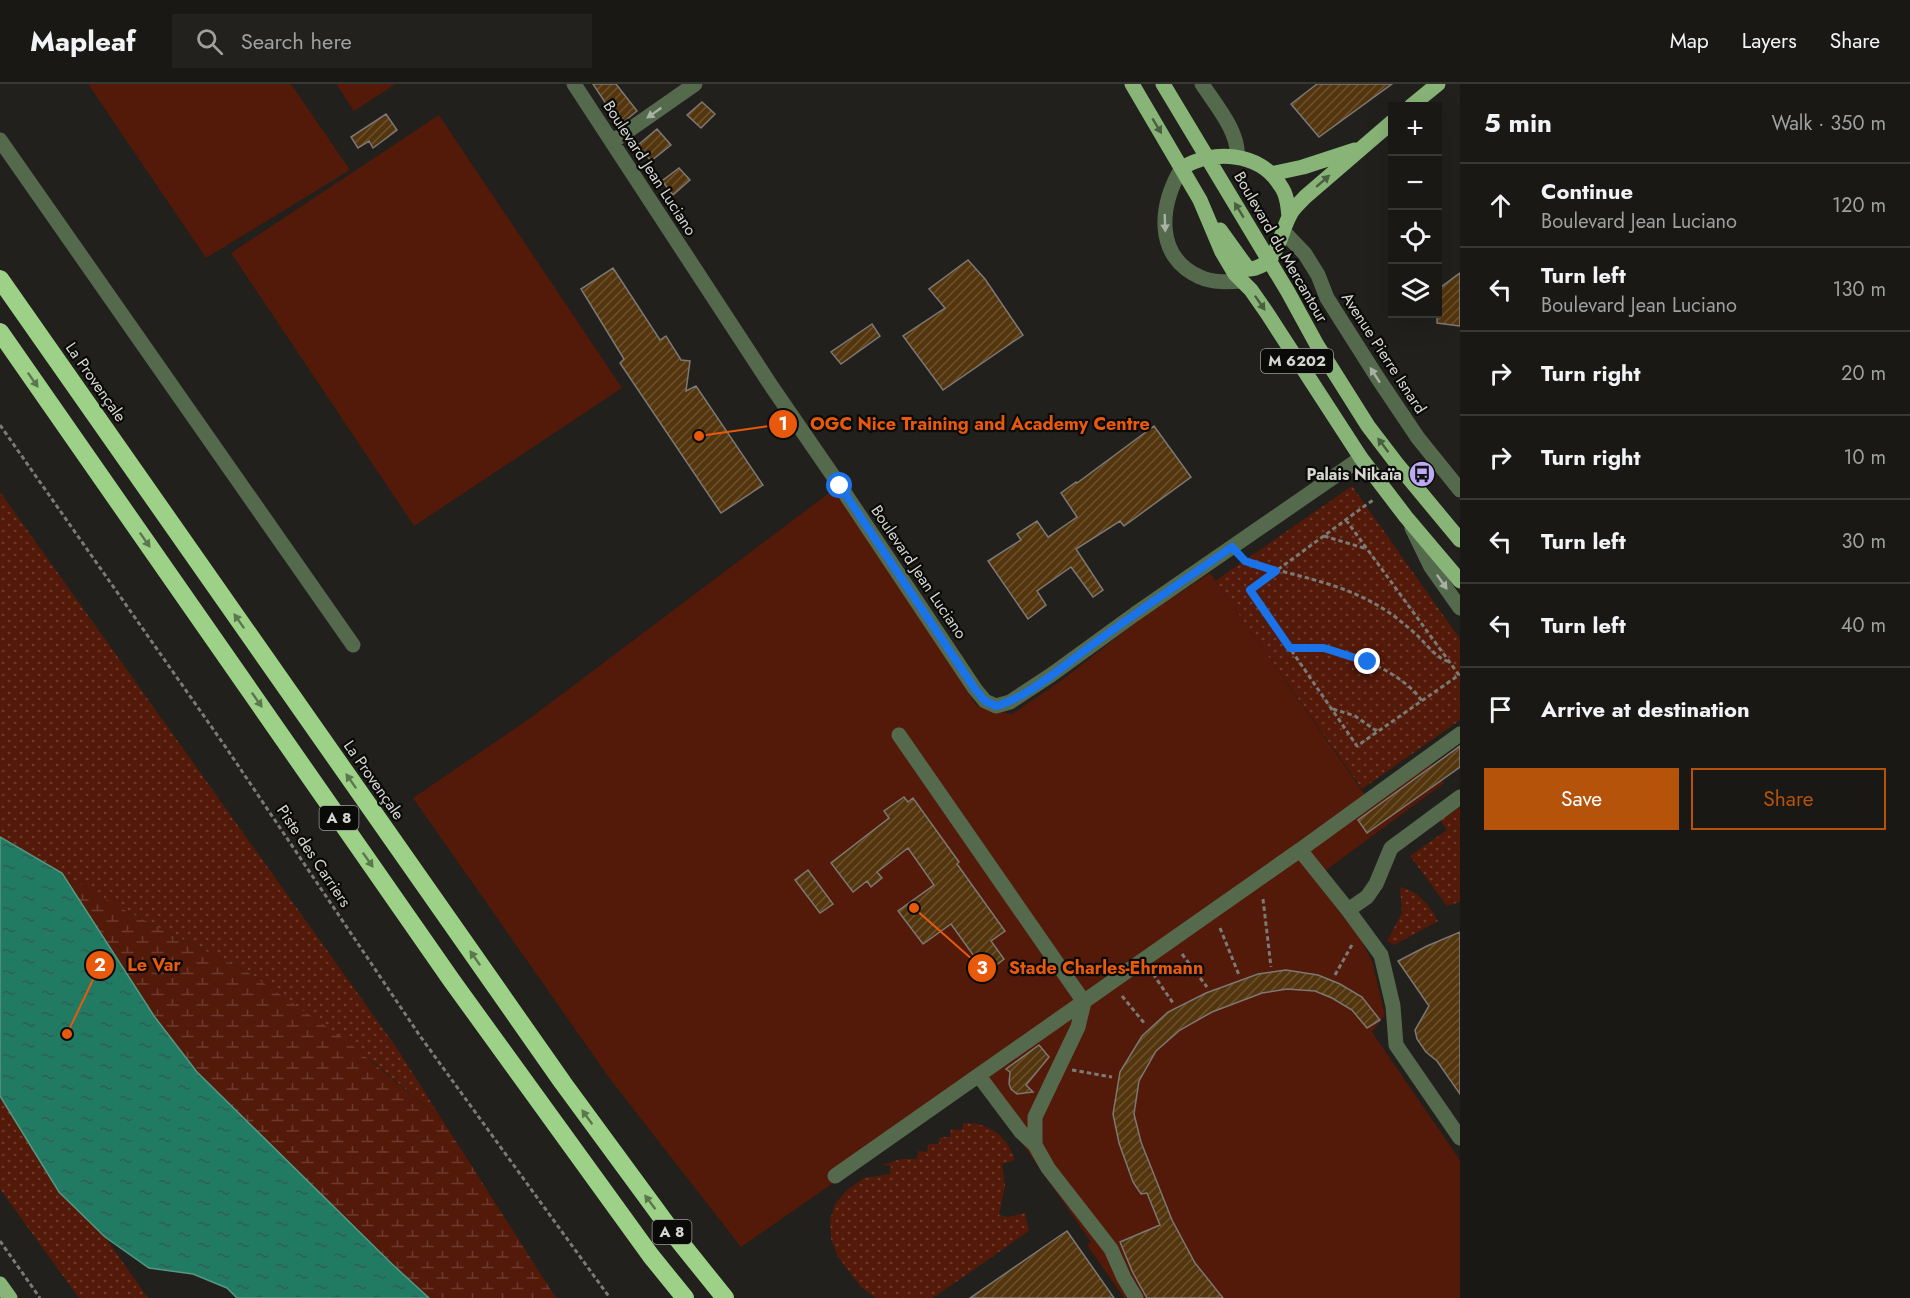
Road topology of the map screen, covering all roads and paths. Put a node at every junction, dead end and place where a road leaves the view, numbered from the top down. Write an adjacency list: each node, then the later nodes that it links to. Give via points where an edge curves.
1 (574, 84): 10 (street, Boulevard Jean Luciano)
2 (696, 84): 10 (street, one-way to 10)
3 (1132, 84): 14 (main road, M 6202, one-way to 14)
4 (1163, 84): 12 (main road, Boulevard du Mercantour / M 6202)
5 (1202, 84): 13 (street, via 1232,133)
6 (1438, 84): 7 (main road)
7 (1416, 102)
8 (1388, 125): 11 (main road)
9 (0, 140): 36 (street)
10 (612, 141): 31 (street, Boulevard Jean Luciano, via 772,387 985,701 996,706 1010,702)
11 (1361, 148): 15 (main road); 17 (main road, one-way to 11, via 1305,197)
12 (1206, 157): 13 (main road); 14 (main road); 19 (main road, Boulevard du Mercantour / M 6202, one-way to 12)
13 (1237, 157): 15 (main road)
14 (1182, 168): 16 (main road, M 6202); 21 (street, one-way to 21, via 1165,209 1166,237 1172,254 1185,269 1202,278)
15 (1271, 174): 17 (main road, via 1284,192)
16 (1200, 200): 19 (main road, via 1246,266 1258,268); 21 (main road, M 6202, via 1222,252)
17 (1289, 217): 18 (main road)
18 (1284, 232): 19 (main road); 25 (street, Avenue Pierre Isnard, one-way to 18, via 1412,430 1327,298 1305,254)
19 (1269, 260): 30 (main road, Boulevard du Mercantour / M 6202, one-way to 19, via 1368,426)
20 (0, 279): 73 (highway, La Provençale / A 8, one-way to 20, via 563,1083)
21 (1242, 281): 24 (main road, M 6202, one-way to 24)
22 (0, 332): 72 (highway, A 8, one-way to 72, via 459,991)
23 (0, 425): 71 (path, Piste des Carriers, via 227,749 420,1036)
24 (1361, 458): 26 (main road, M 6202); 31 (street, Boulevard Jean Luciano)
25 (1460, 490)
26 (1386, 491): 27 (main road, M 6202); 28 (path)
27 (1406, 517): 34 (main road, M 6202); 35 (street, one-way to 35, via 1431,567)
28 (1346, 520): 29 (path); 32 (path)
29 (1324, 536): 32 (path); 33 (path)
30 (1460, 540)
31 (1232, 547): 33 (path, via 1245,561)
32 (1367, 549): 38 (path)
33 (1276, 571): 37 (path, via 1250,590); 38 (path, via 1357,594 1381,607)
34 (1460, 581)
35 (1460, 608)
36 (352, 645)
37 (1290, 648): 40 (path, via 1324,648 1368,662 1401,680); 41 (path)
38 (1450, 662): 39 (path)
39 (1459, 674): 40 (path)
40 (1422, 701): 42 (path)
41 (1332, 708): 42 (path, via 1355,716); 42 (path, via 1357,746)
42 (1378, 732)
43 (1460, 734): 46 (street)
44 (898, 735): 58 (street)
45 (1460, 797): 48 (street, via 1391,848 1376,884)
46 (1300, 850): 48 (street); 58 (street)
47 (1263, 898): 52 (path)
48 (1348, 910): 64 (street, via 1381,955 1393,1006 1396,1044)
49 (1220, 928): 54 (path)
50 (1353, 943): 55 (path)
51 (1182, 954): 56 (path)
52 (1271, 967)
53 (1153, 974): 59 (path)
54 (1239, 975)
55 (1335, 975)
56 (1207, 987)
57 (1122, 996): 60 (path)
58 (1084, 1002): 61 (street, via 1078,1027); 62 (street)
59 (1173, 1003)
60 (1145, 1024)
61 (1059, 1068): 63 (path); 65 (street, via 1035,1118)
62 (979, 1076): 65 (street); 66 (street)
63 (1112, 1077)
64 (1460, 1138)
65 (1035, 1145): 74 (street, via 1048,1168 1111,1249)
66 (835, 1176)
67 (0, 1240): 70 (path)
68 (0, 1284): 69 (main road)
69 (10, 1298)
70 (40, 1298)
71 (610, 1298)
72 (685, 1298)
73 (725, 1298)
74 (1136, 1298)

